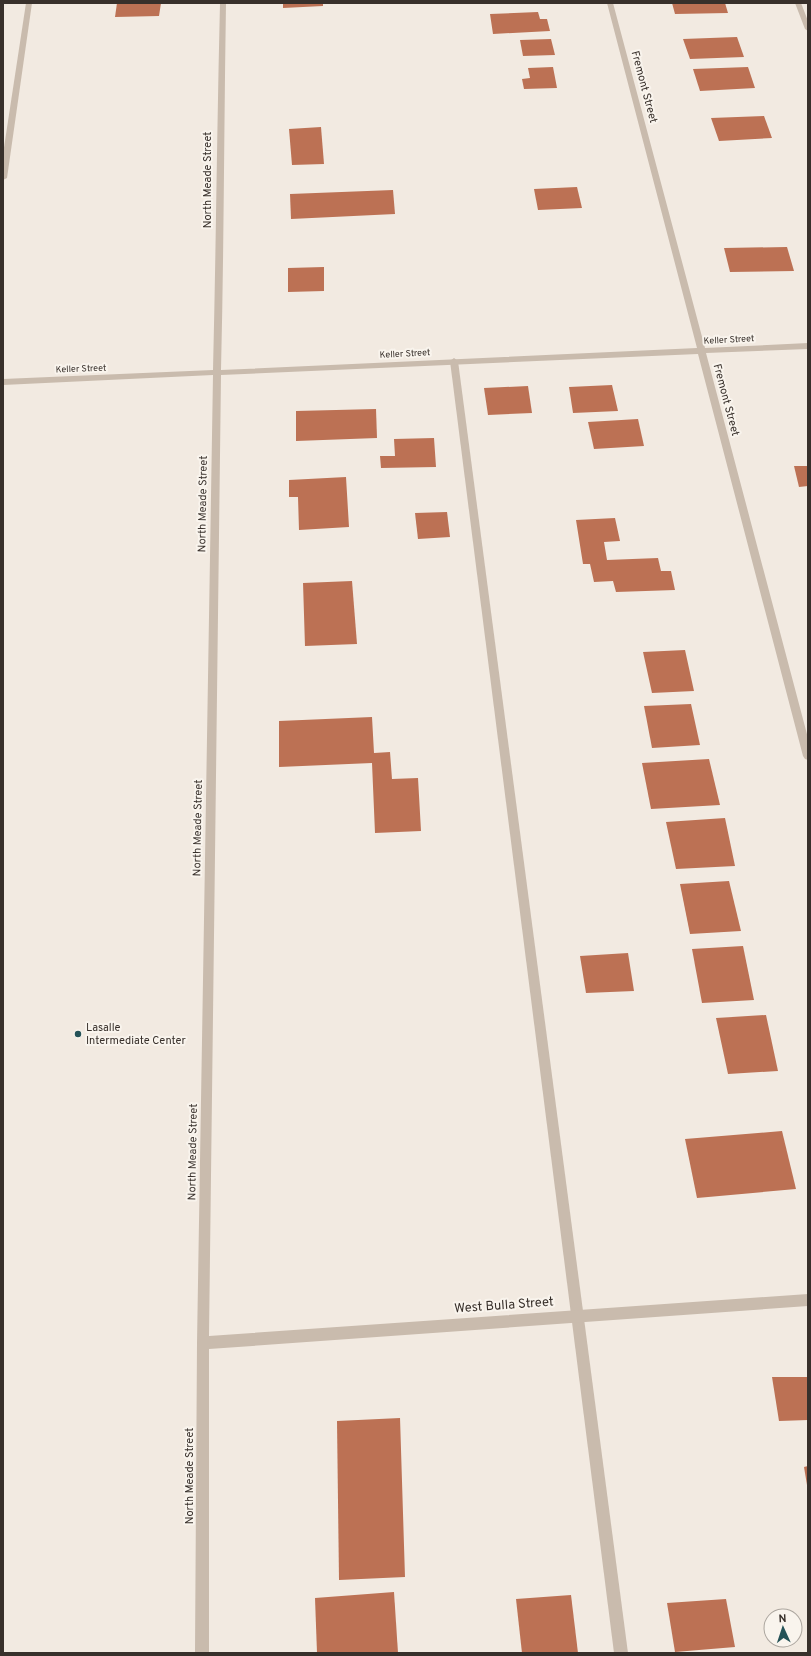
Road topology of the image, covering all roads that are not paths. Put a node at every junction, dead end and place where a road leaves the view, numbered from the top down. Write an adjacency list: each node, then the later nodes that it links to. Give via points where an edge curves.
1 (29, 3): 6 (street)
2 (223, 3): 10 (street, North Meade Street)
3 (610, 3): 8 (street, Fremont Street)
4 (798, 3): 5 (street)
5 (808, 29)
6 (3, 178)
7 (808, 346): 8 (street, Keller Street)
8 (701, 352): 9 (street, Keller Street); 12 (street, Fremont Street)
9 (454, 361): 10 (street, Keller Street); 14 (street)
10 (217, 373): 11 (street, Keller Street); 15 (street, North Meade Street)
11 (3, 382)
12 (808, 756)
13 (808, 1300): 14 (street, West Bulla Street)
14 (577, 1316): 15 (street, West Bulla Street); 17 (street)
15 (202, 1343): 16 (street, North Meade Street)
16 (202, 1653)
17 (621, 1653)

